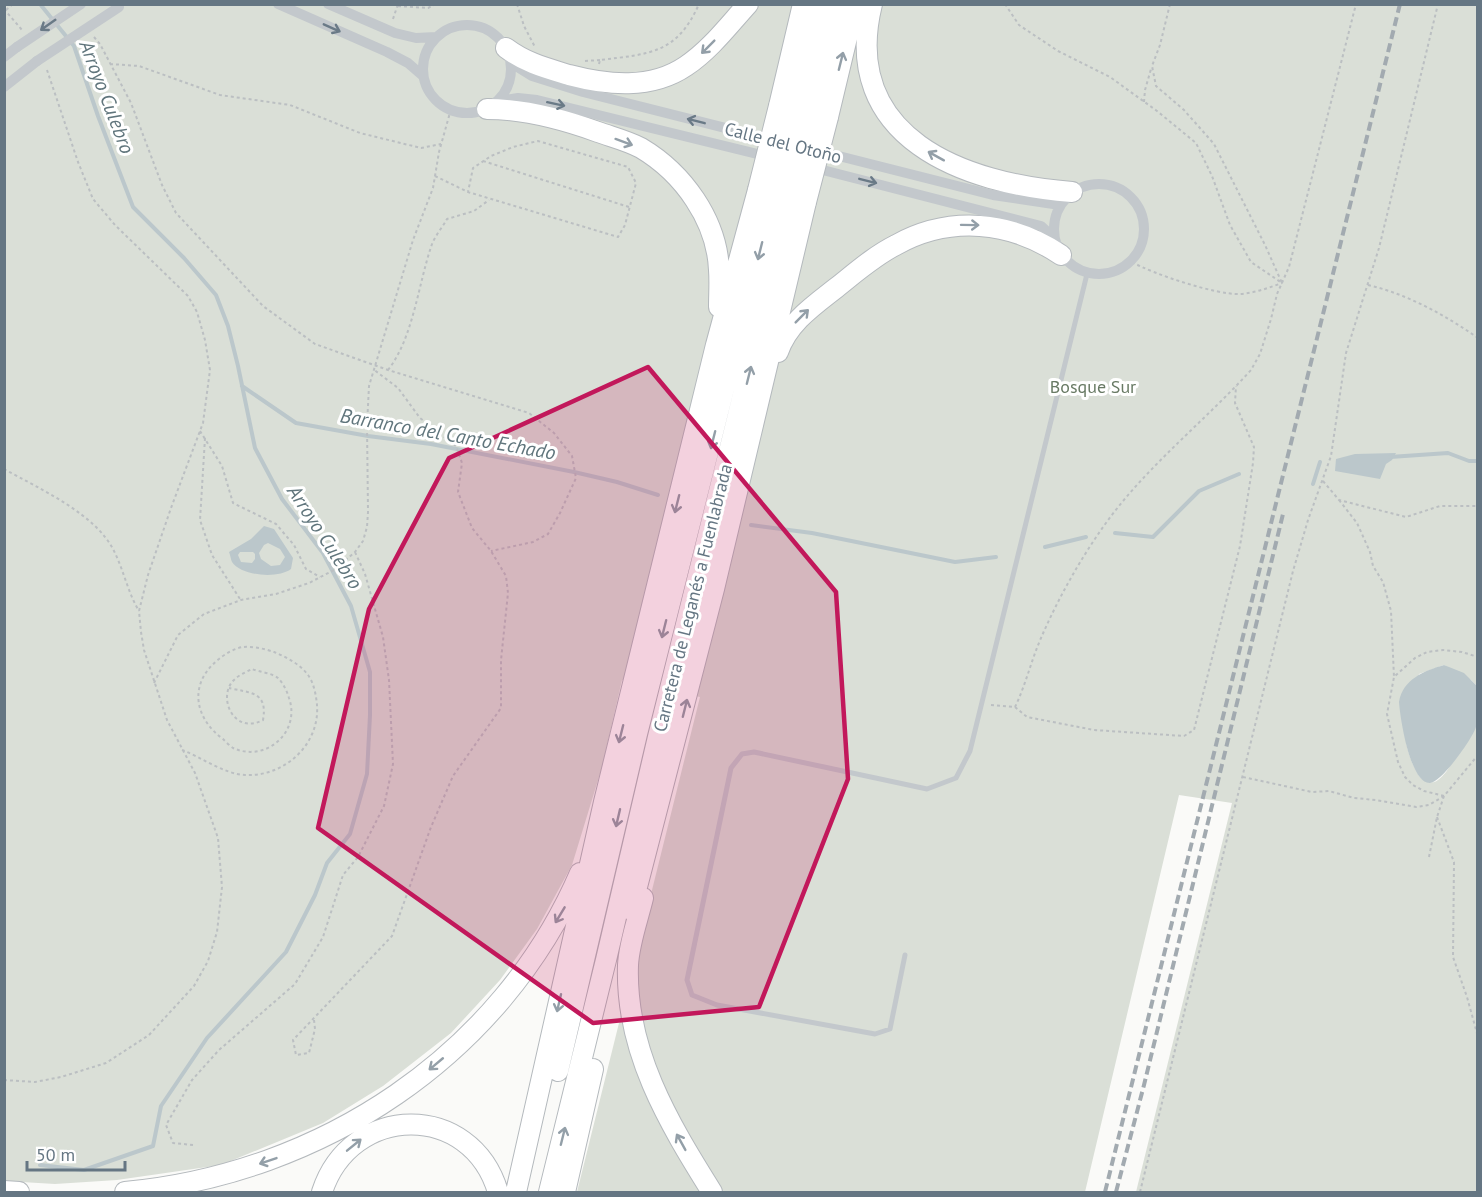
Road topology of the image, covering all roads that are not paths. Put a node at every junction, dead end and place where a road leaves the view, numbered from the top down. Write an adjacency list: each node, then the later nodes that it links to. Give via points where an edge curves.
1 (81, 4): 13 (street, one-way to 13, bridge)
2 (278, 4): 14 (street, one-way to 14, via 387,52)
3 (328, 4): 11 (street, via 395,33)
4 (748, 4): 12 (highway, one-way to 12, via 685,68 637,84 614,83 581,70 533,65)
5 (802, 4): 17 (highway)
6 (820, 4): 17 (highway)
7 (840, 4): 17 (highway, Carretera de Leganés a Fuenlabrada)
8 (855, 4): 17 (highway, one-way to 8)
9 (872, 4): 19 (highway, one-way to 9, via 968,171 937,158 908,138 888,116 872,83 866,54)
10 (121, 6): 15 (street, bridge)
11 (436, 37): 12 (street, via 462,25 482,27 498,36); 14 (street, via 427,50)
12 (509, 55): 16 (street, via 512,73 508,87); 19 (street, Calle del Otoño, one-way to 12, via 993,195 583,92 532,76)
13 (4, 57)
14 (423, 76): 16 (street, via 442,106 459,112)
15 (4, 87)
16 (492, 105): 20 (street, Calle del Otoño, one-way to 20, via 518,98 577,109 990,211 1041,226); 22 (highway, one-way to 22, via 573,123 640,147 675,173 699,205 712,235 719,268)
17 (803, 112): 18 (highway, Carretera de Leganés a Fuenlabrada, bridge); 18 (highway, bridge)
18 (783, 196): 22 (highway); 23 (highway); 33 (highway, Carretera de Leganés a Fuenlabrada, one-way to 33, via 637,734); 34 (highway, Carretera de Leganés a Fuenlabrada, one-way to 18)
19 (1066, 199): 20 (street, via 1054,220); 21 (street, via 1096,183 1117,186 1133,198 1145,222 1144,242 1132,262 1113,273)
20 (1058, 247): 21 (street, via 1071,266); 23 (highway, one-way to 20, via 779,349 803,313 896,244 927,231 960,225 986,226)
21 (1088, 274): 26 (lane, via 970,752 956,778 927,789 754,752 742,754 731,768 687,980 692,995 717,1005 875,1034 890,1029)
22 (716, 345): 25 (highway, one-way to 25)
23 (714, 589): 24 (highway, one-way to 23)
24 (675, 745): 35 (highway, via 617,964); 36 (highway, one-way to 24, via 651,1083 632,1026 628,964)
25 (604, 802): 29 (highway, one-way to 29, via 582,868 543,944 472,1032 415,1082 354,1123 279,1158 190,1184); 32 (highway, one-way to 32)
26 (905, 955)
27 (4, 1191): 28 (highway)
28 (19, 1192)
29 (125, 1192)
30 (322, 1192): 31 (highway, one-way to 31, via 336,1162 359,1140 383,1129 411,1125 436,1128 468,1144 492,1174)
31 (498, 1192)
32 (516, 1192)
33 (528, 1192)
34 (549, 1192)
35 (565, 1192)
36 (712, 1192)

